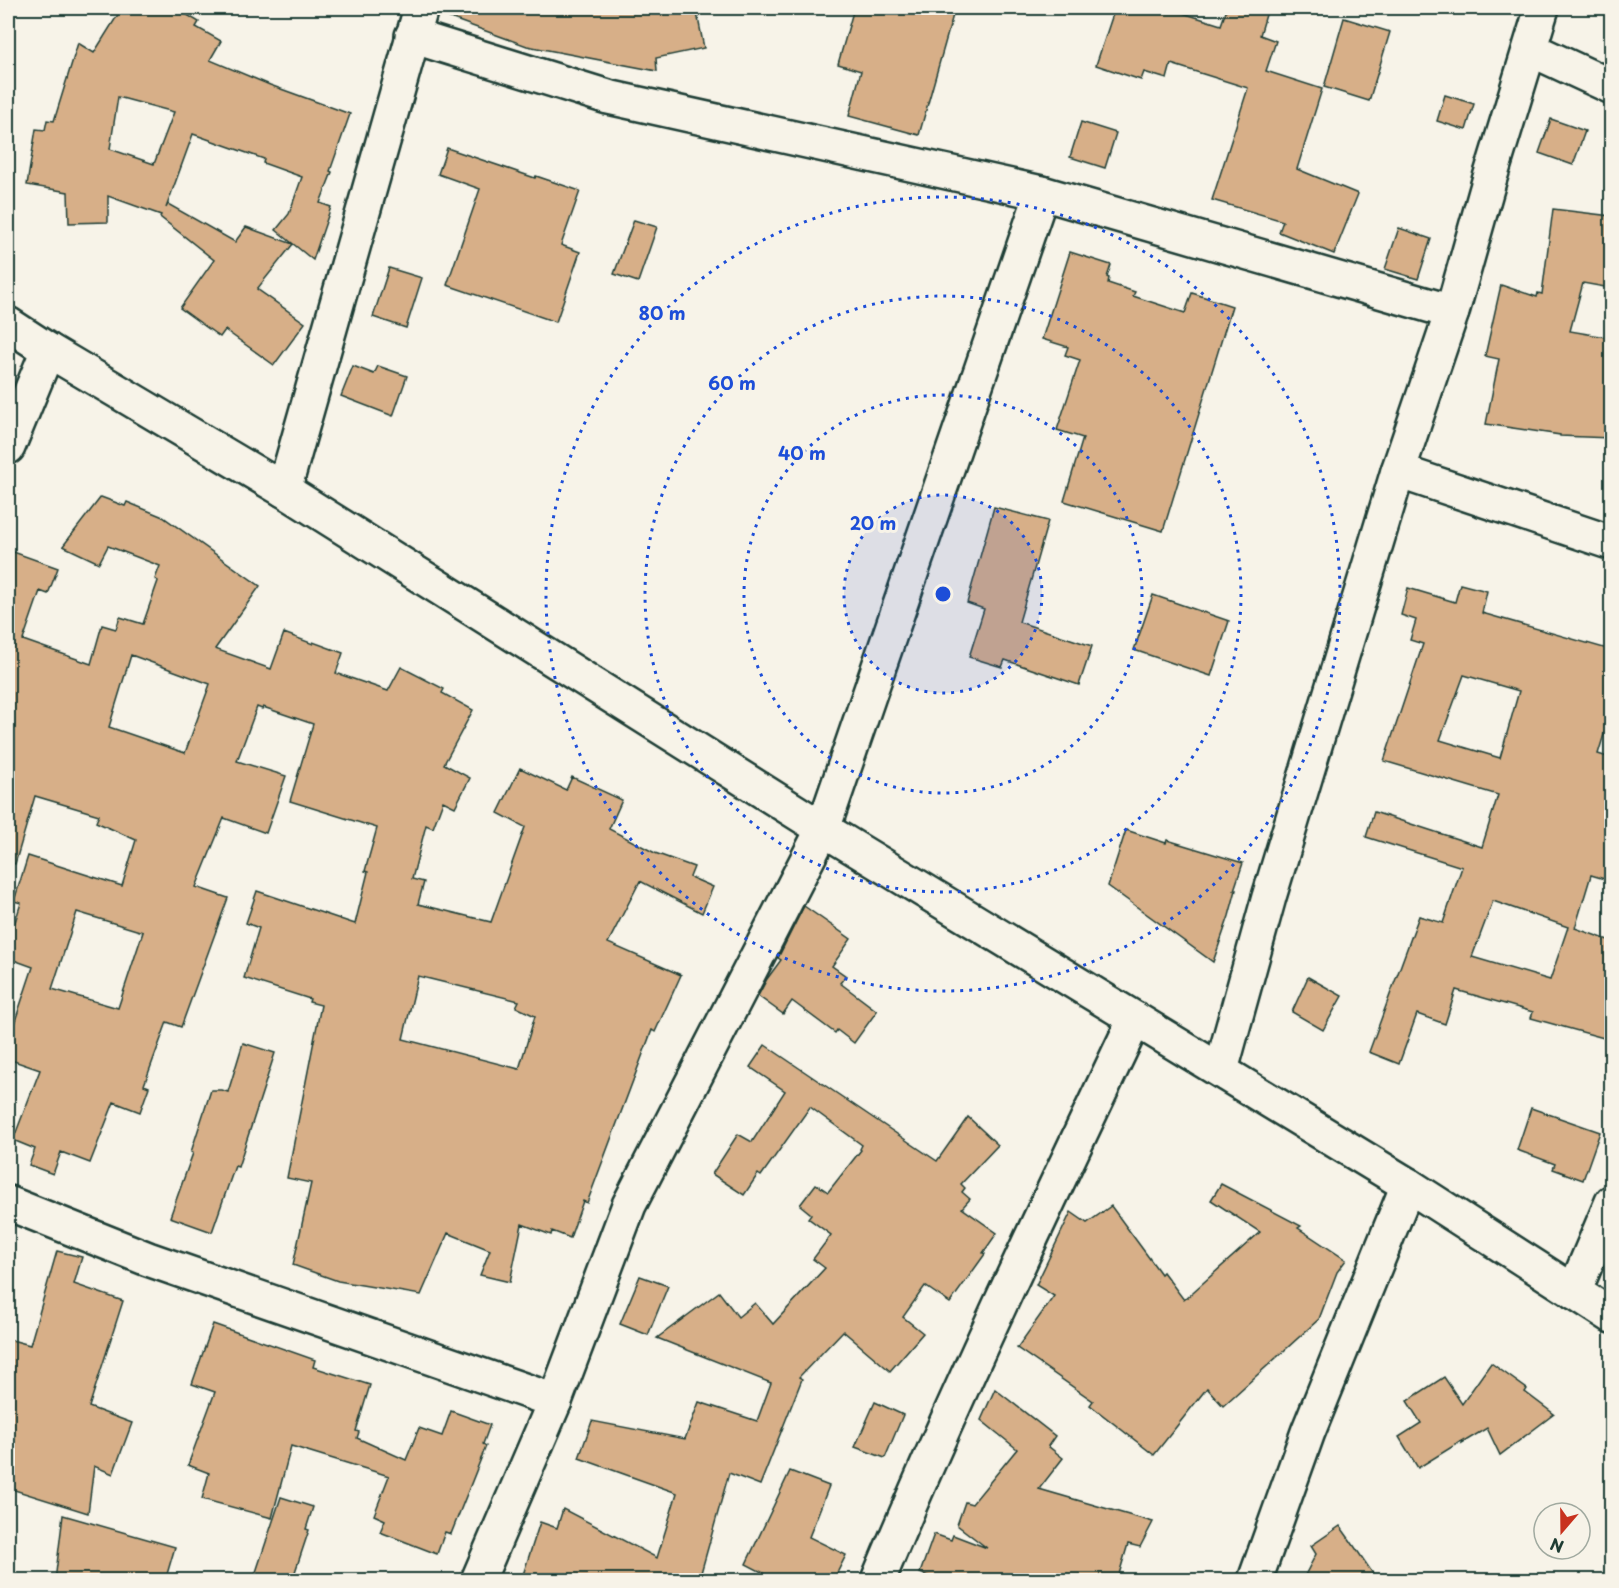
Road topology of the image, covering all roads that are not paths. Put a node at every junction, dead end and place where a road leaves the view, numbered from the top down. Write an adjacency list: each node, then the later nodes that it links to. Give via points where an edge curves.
1 (1542, 8): 3 (street)
2 (416, 22): 5 (street, via 608,97); 11 (street)
3 (1530, 49): 4 (street); 6 (street)
4 (1611, 87)
5 (1042, 193): 6 (street); 13 (street)
6 (1452, 312): 10 (street)
7 (8, 324): 8 (street)
8 (48, 350): 9 (street); 11 (street)
9 (8, 447)
10 (1398, 471): 12 (street); 15 (street)
11 (284, 490): 13 (street)
12 (1611, 543)
13 (824, 829): 14 (street); 21 (street, via 629,1204)
14 (1135, 1019): 15 (street); 23 (street, via 1033,1234)
15 (1221, 1070): 16 (street)
16 (1408, 1185): 19 (street); 24 (street, via 1308,1432)
17 (1611, 1202): 19 (street)
18 (8, 1203): 21 (street, via 148,1259)
19 (1574, 1292): 20 (street)
20 (1611, 1316)
21 (555, 1401): 22 (street)
22 (478, 1581)
23 (878, 1581)
24 (1255, 1581)

